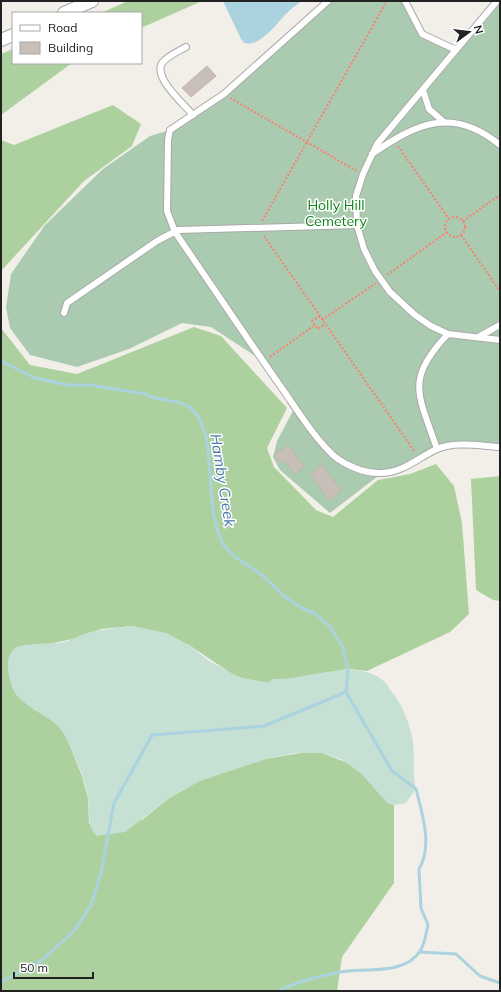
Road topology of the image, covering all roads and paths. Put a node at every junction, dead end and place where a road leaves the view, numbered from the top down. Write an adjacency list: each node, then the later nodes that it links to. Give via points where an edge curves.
1 (92, 1): 6 (street)
2 (328, 1): 12 (lane)
3 (388, 1): 16 (path)
4 (405, 1): 10 (lane, via 422,34)
5 (497, 1): 10 (lane)
6 (66, 12)
7 (12, 35): 8 (street)
8 (1, 40)
9 (186, 47): 13 (lane, via 168,57 160,70 168,87)
10 (456, 50): 11 (lane)
11 (423, 90): 14 (lane, via 429,109); 18 (lane, via 377,144)
12 (224, 94): 13 (lane); 16 (path)
13 (193, 115): 25 (lane, via 170,130 168,140 167,211)
14 (444, 122): 15 (lane, via 418,128); 17 (lane, via 470,125)
15 (394, 140): 18 (lane); 21 (path)
16 (307, 143): 19 (path); 24 (path)
17 (500, 145)
18 (372, 154): 19 (lane)
19 (363, 174): 23 (lane, via 356,196)
20 (500, 195): 22 (path)
21 (449, 219): 22 (path, via 457,217); 26 (path, via 445,226)
22 (464, 221): 27 (path, via 465,230)
23 (357, 225): 24 (lane); 28 (lane, via 364,249)
24 (258, 228): 25 (lane); 31 (path)
25 (175, 232): 30 (lane, via 157,241 67,303); 39 (lane)
26 (447, 232): 27 (path, via 455,237); 28 (path)
27 (462, 235): 29 (path)
28 (381, 279): 32 (path); 36 (lane, via 390,292 415,315)
29 (500, 291)
30 (64, 313)
31 (320, 316): 32 (path); 34 (path, via 312,321)
32 (322, 320): 33 (path)
33 (325, 324): 34 (path, via 318,329); 42 (path)
34 (315, 325): 39 (path)
35 (500, 325): 37 (lane)
36 (448, 334): 37 (lane); 41 (lane, via 425,361 419,379 418,392)
37 (480, 336): 38 (lane)
38 (500, 340)
39 (263, 361): 42 (lane, via 328,451 343,462 361,470 382,473 397,470)
40 (500, 447): 41 (lane, via 449,445)
41 (437, 449): 42 (lane)
42 (421, 459)

